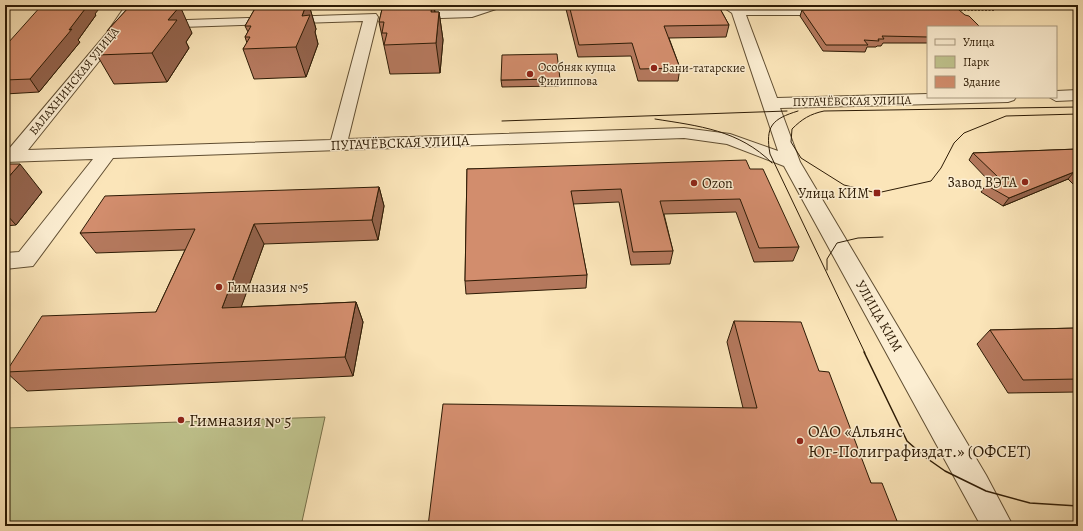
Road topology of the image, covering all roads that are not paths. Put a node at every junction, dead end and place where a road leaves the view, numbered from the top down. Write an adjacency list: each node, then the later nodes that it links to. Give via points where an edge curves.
1 (133, 5): 13 (street, БАЛАХНИНСКАЯ УЛИЦА, via 111,37)
2 (494, 5): 5 (street, via 472,12)
3 (732, 8): 4 (street); 10 (street, УЛИЦА КИМ)
4 (846, 10)
5 (371, 16): 6 (street); 11 (street)
6 (150, 26)
7 (1078, 95): 8 (street)
8 (1057, 96)
9 (968, 98): 10 (street, ПУГАЧЁВСКАЯ УЛИЦА)
10 (769, 103): 14 (street, УЛИЦА КИМ)
11 (338, 145): 12 (street, ПУГАЧЁВСКАЯ УЛИЦА); 14 (street, ПУГАЧЁВСКАЯ УЛИЦА, via 684,133 730,139)
12 (108, 152): 13 (street, ПУГАЧЁВСКАЯ УЛИЦА); 15 (street, via 25,260)
13 (9, 156)
14 (791, 162): 16 (street, УЛИЦА КИМ)
15 (5, 261)
16 (998, 526)

